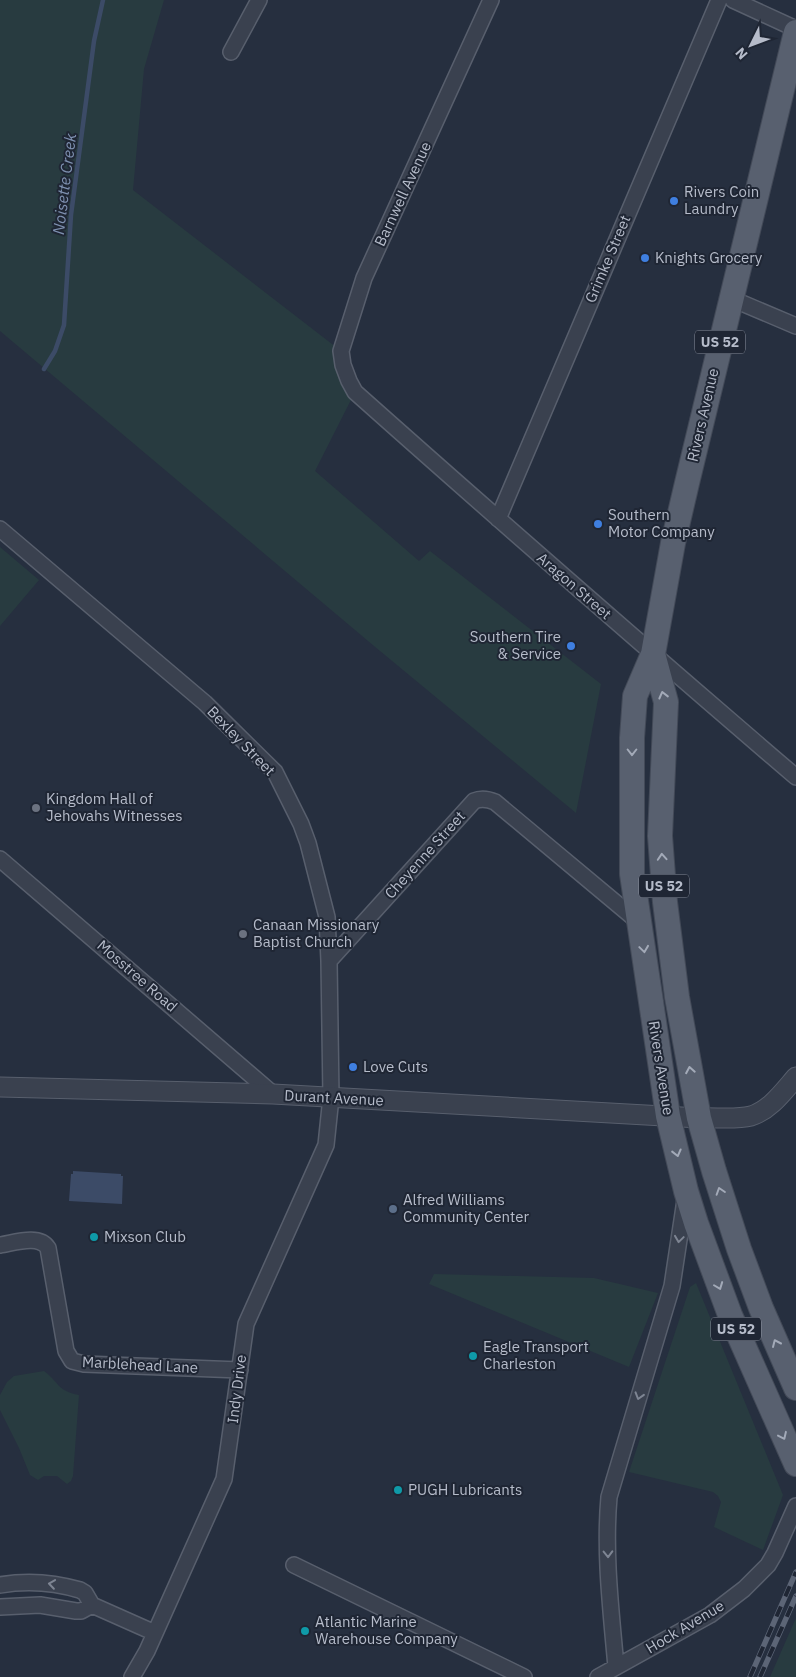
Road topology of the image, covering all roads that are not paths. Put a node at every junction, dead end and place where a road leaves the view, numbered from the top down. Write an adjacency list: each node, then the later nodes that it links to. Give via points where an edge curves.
1 (259, 0): 6 (street)
2 (491, 0): 9 (street, Barnwell Avenue, via 364,278 341,351 343,365)
3 (719, 0): 10 (street, Grimke Street)
4 (733, 0): 5 (street)
5 (796, 30): 7 (main road, Rivers Avenue / US 52)
6 (231, 52)
7 (730, 298): 8 (street); 12 (main road, Rivers Avenue / US 52, via 673,543)
8 (796, 326)
9 (355, 392): 10 (street, Aragon Street)
10 (498, 518): 12 (street, Aragon Street)
11 (0, 529): 16 (street, Bexley Street, via 205,703 275,772 301,824 314,865 327,917)
12 (652, 654): 13 (street, Aragon Street); 15 (main road, Rivers Avenue / US 52, one-way to 15, via 635,696 632,738 632,874); 22 (main road, Rivers Avenue / US 52, one-way to 12, via 677,997 665,902 660,836 666,702)
13 (796, 777)
14 (0, 859): 19 (street, Mosstree Road)
15 (640, 923): 16 (street, Cheyenne Street, via 495,802 483,799 474,801); 21 (main road, Rivers Avenue / US 52, one-way to 21)
16 (329, 962): 20 (street, Bexley Street)
17 (796, 1077): 22 (street, Durant Avenue, via 776,1100 758,1113 745,1117)
18 (0, 1087): 19 (street, Durant Avenue)
19 (273, 1094): 20 (street, Durant Avenue)
20 (331, 1097): 21 (street, Durant Avenue); 25 (street, Indy Drive, via 326,1144 249,1316)
21 (668, 1116): 22 (street, Durant Avenue); 23 (main road, Rivers Avenue / US 52, one-way to 23)
22 (699, 1118): 26 (main road, Rivers Avenue / US 52, one-way to 22, via 739,1249)
23 (686, 1191): 27 (main road, Rivers Avenue / US 52, one-way to 27, via 730,1315); 34 (street, one-way to 34, via 672,1286 609,1497 608,1569)
24 (0, 1245): 25 (street, Marblehead Lane, via 40,1240 48,1248 66,1351 72,1360 84,1364)
25 (240, 1370): 33 (street, Indy Drive, via 224,1479)
26 (796, 1388)
27 (796, 1464)
28 (796, 1506): 34 (street, Hock Avenue, via 768,1565 744,1589 710,1615)
29 (294, 1565): 36 (street)
30 (0, 1585): 31 (street, one-way to 30, via 85,1593 65,1586 30,1582)
31 (92, 1605): 32 (street, via 82,1611 40,1606); 33 (street)
32 (0, 1607)
33 (155, 1633): 35 (street, Indy Drive)
34 (616, 1667): 37 (street, Hock Avenue)
35 (132, 1677)
36 (524, 1677)
37 (598, 1677)

